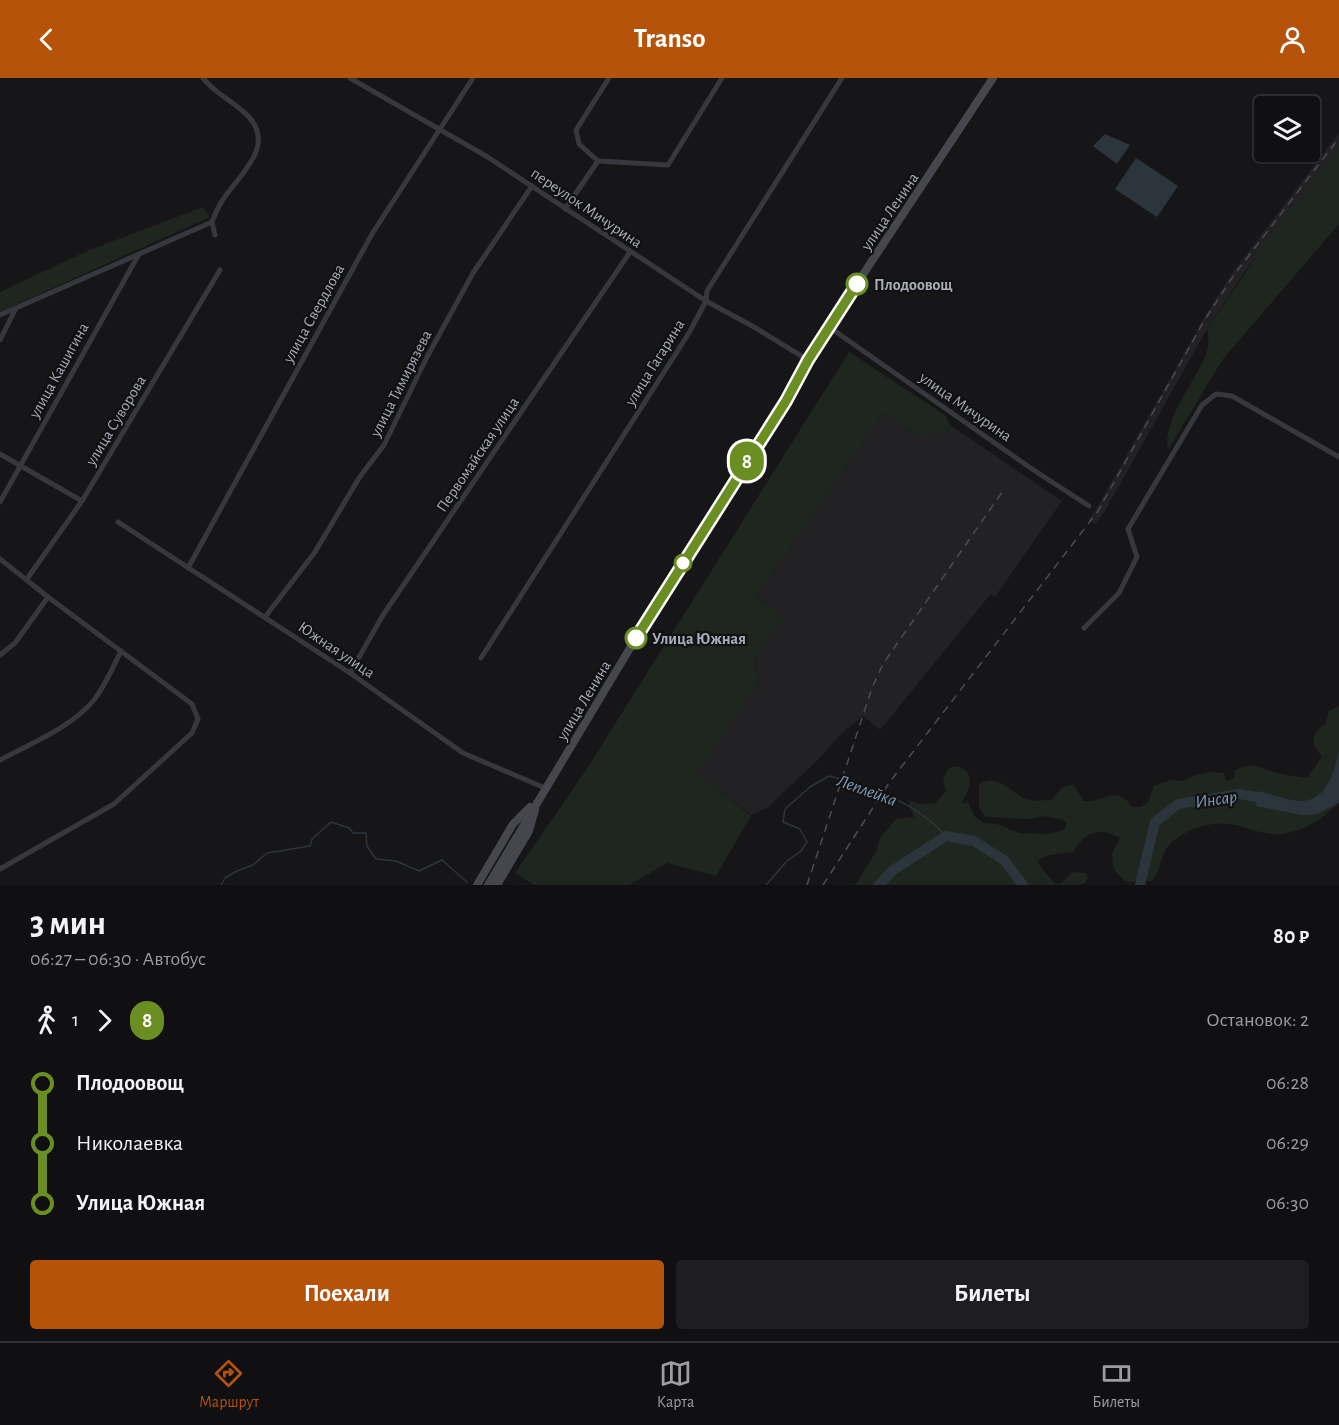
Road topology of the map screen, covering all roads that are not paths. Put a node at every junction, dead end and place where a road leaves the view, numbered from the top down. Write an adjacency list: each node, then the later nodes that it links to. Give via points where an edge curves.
1 (203, 78): 12 (street, via 246,114 259,135 253,159)
2 (351, 78): 8 (street, переулок Мичурина)
3 (473, 78): 8 (street, улица Свердлова)
4 (609, 78): 9 (street, via 576,130 579,144)
5 (722, 78): 9 (street, via 668,165)
6 (842, 78): 17 (street, улица Гагарина, via 707,291)
7 (993, 78): 20 (main road, улица Ленина)
8 (441, 129): 10 (street, переулок Мичурина); 31 (street, улица Свердлова, via 372,234)
9 (598, 161): 11 (street)
10 (532, 186): 11 (street, переулок Мичурина); 34 (street, улица Тимирязева, via 473,273 384,445 359,478 315,552)
11 (565, 209): 15 (street, переулок Мичурина)
12 (212, 222): 13 (street); 14 (street)
13 (215, 235)
14 (140, 252): 18 (street); 25 (street, улица Кашигина)
15 (630, 252): 17 (street, переулок Мичурина); 39 (street, Первомайская улица, via 383,615)
16 (220, 270): 26 (street, улица Суворова)
17 (706, 301): 22 (street, переулок Мичурина); 38 (street, улица Гагарина)
18 (16, 308): 19 (street); 21 (street)
19 (0, 315)
20 (830, 327): 22 (main road, улица Ленина); 28 (street, улица Мичурина)
21 (0, 340)
22 (808, 360): 41 (main road, улица Ленина)
23 (0, 454): 25 (street)
24 (1339, 457): 35 (street, via 1233,396 1216,394 1202,405 1128,529 1137,557 1119,593)
25 (20, 466): 26 (street); 27 (street, улица Кашигина)
26 (82, 501): 32 (street, улица Суворова)
27 (0, 502)
28 (1089, 506)
29 (118, 522): 31 (street, Южная улица)
30 (0, 559): 32 (street)
31 (188, 568): 34 (street, Южная улица)
32 (27, 579): 33 (street)
33 (48, 597): 36 (street); 37 (street, via 15,644)
34 (265, 617): 39 (street, Южная улица)
35 (1084, 628)
36 (121, 651): 40 (street, via 102,688 83,711); 43 (street, via 192,704 198,719 192,733 114,804)
37 (0, 655)
38 (481, 658)
39 (350, 673): 41 (street, Южная улица, via 463,753)
40 (0, 760)
41 (545, 788): 42 (main road, улица Ленина)
42 (539, 797): 44 (main road, улица Ленина); 45 (main road, via 513,824)
43 (0, 869)
44 (490, 884)
45 (477, 885)

